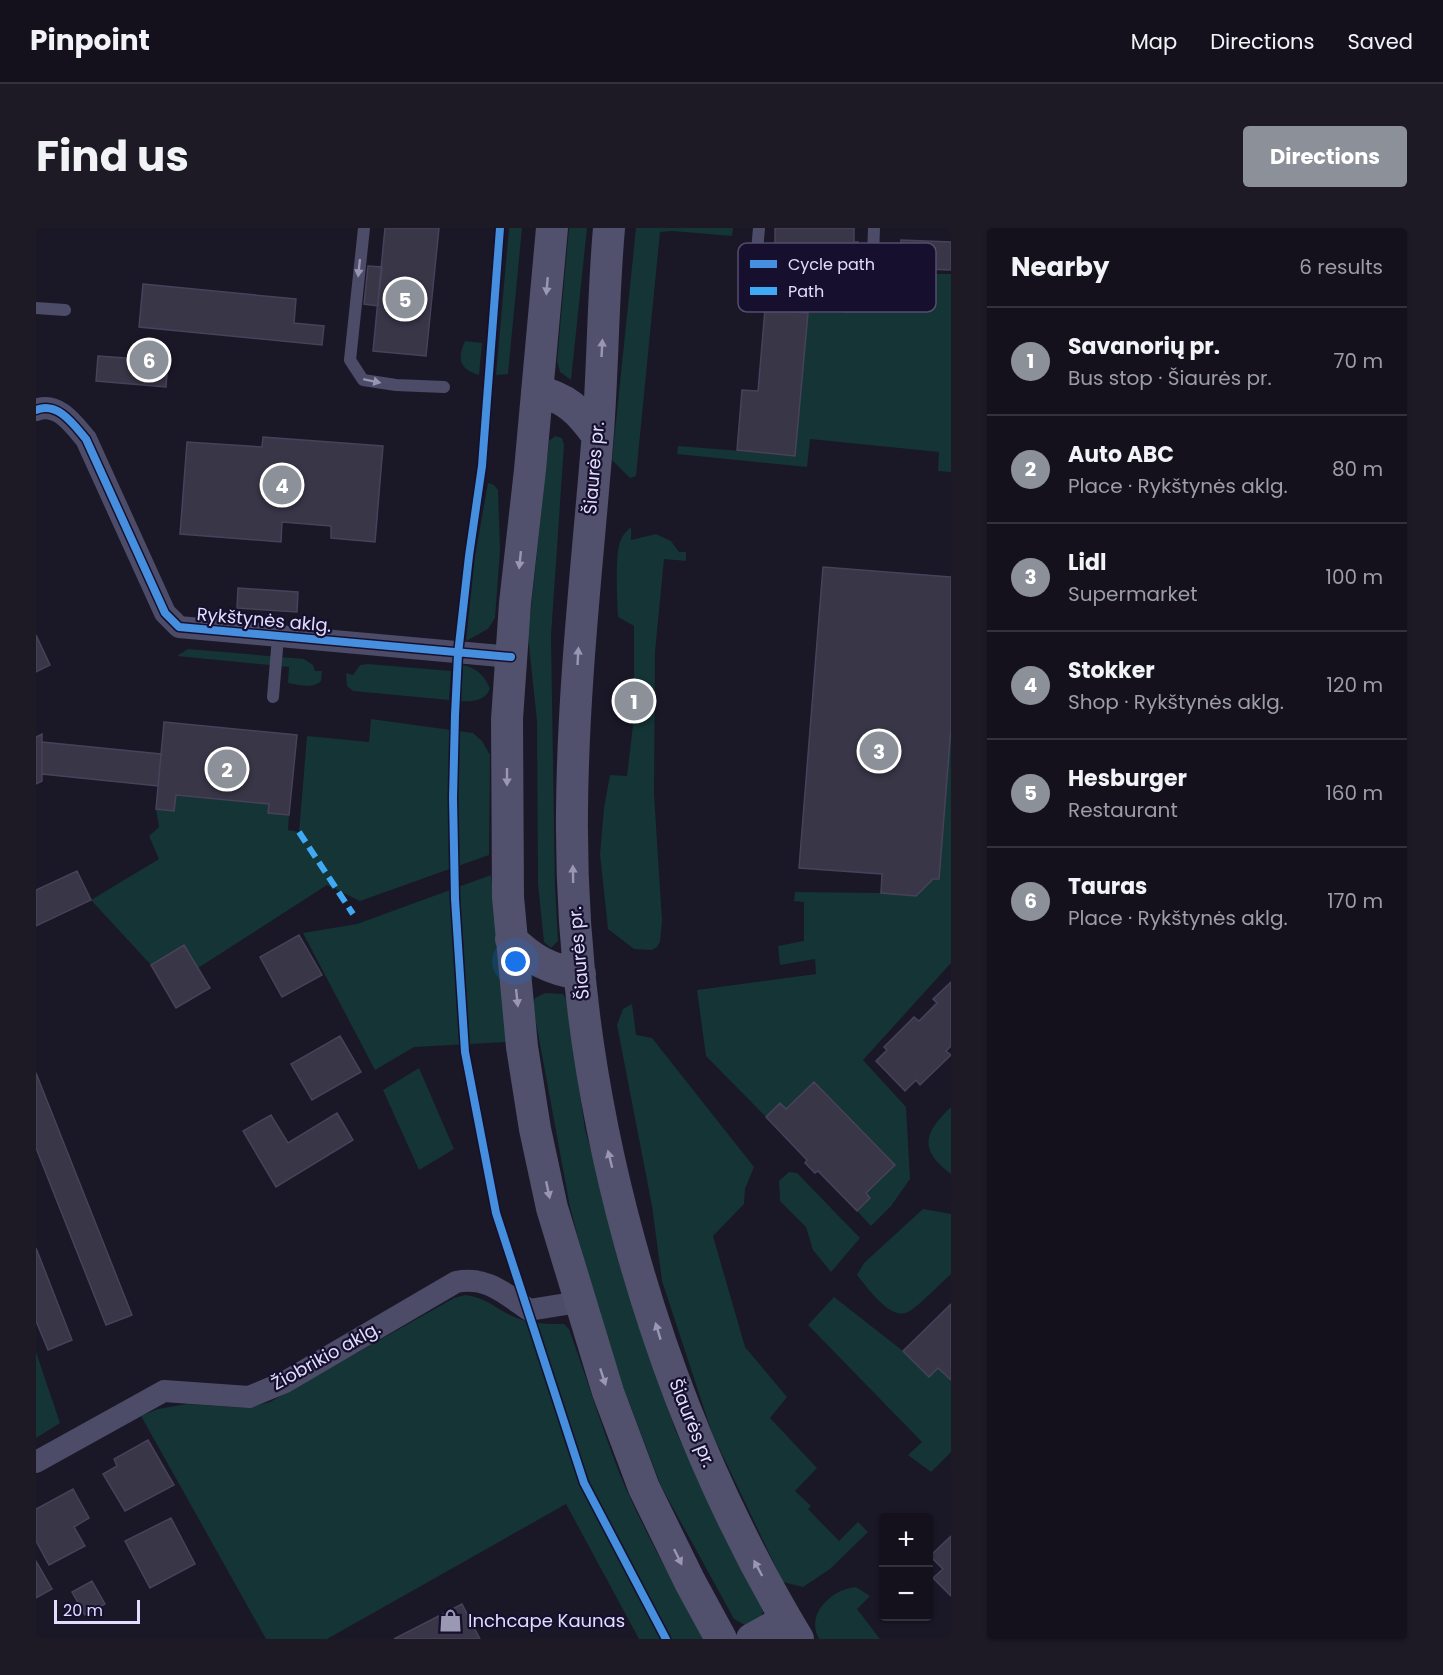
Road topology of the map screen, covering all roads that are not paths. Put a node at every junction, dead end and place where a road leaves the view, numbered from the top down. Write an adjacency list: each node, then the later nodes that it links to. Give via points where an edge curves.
1 (364, 228): 10 (lane, one-way to 10, via 350,360 363,380)
2 (552, 228): 11 (main road, one-way to 11)
3 (609, 228): 13 (main road, Šiaurės pr., one-way to 3)
4 (759, 228): 6 (lane)
5 (874, 228): 7 (lane)
6 (758, 243)
7 (873, 243)
8 (36, 308): 9 (lane)
9 (65, 310)
10 (444, 387)
11 (537, 392): 13 (main road, via 565,401 582,414); 15 (main road, one-way to 15)
12 (36, 410): 14 (street, Rykštynės aklg., via 42,407 57,411 86,439 165,613 179,627)
13 (597, 435): 18 (main road, Šiaurės pr., one-way to 13, via 573,895 574,715)
14 (278, 637): 15 (street, Rykštynės aklg.); 16 (lane)
15 (512, 657): 17 (main road, one-way to 17, via 507,719 508,897)
16 (273, 698)
17 (512, 939): 18 (main road, via 542,965); 19 (main road, one-way to 19, via 535,1130)
18 (580, 975): 21 (main road, Šiaurės pr., one-way to 18, via 744,1541 706,1459 666,1357 628,1236 604,1136)
19 (579, 1302): 20 (street, Žiobrikio aklg., via 529,1310 493,1287 472,1279 456,1282 285,1382 249,1397 164,1391); 22 (main road, one-way to 22, via 644,1488)
20 (36, 1461)
21 (792, 1629): 23 (main road)
22 (721, 1639)
23 (752, 1639)

